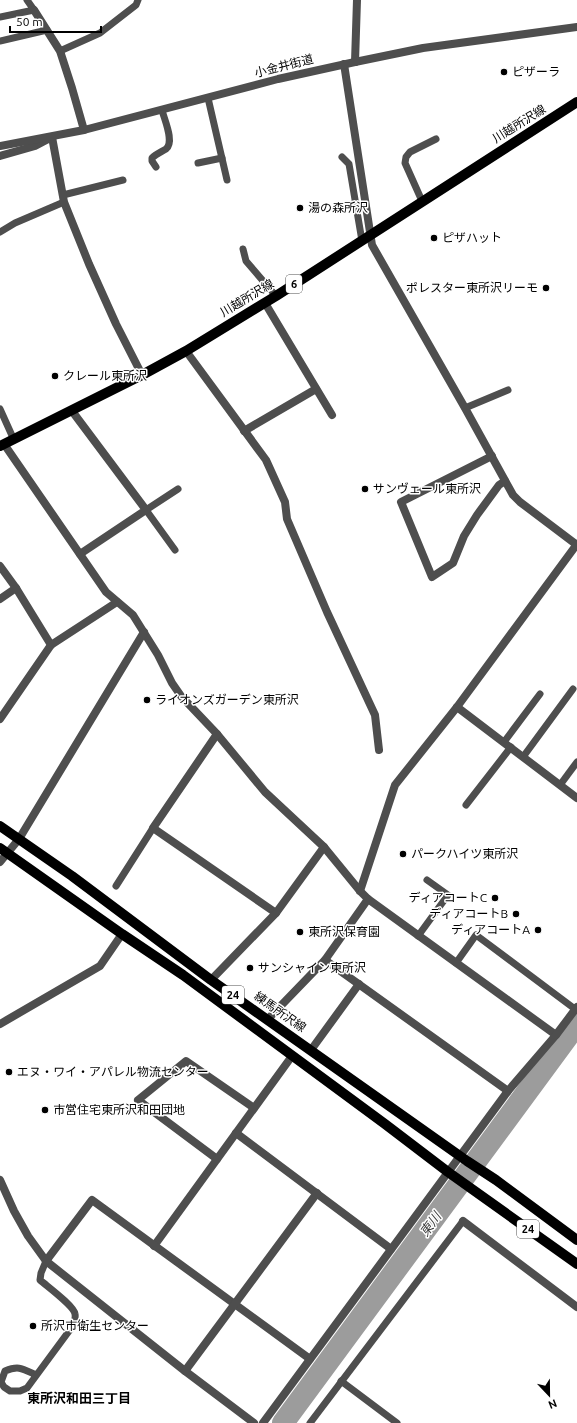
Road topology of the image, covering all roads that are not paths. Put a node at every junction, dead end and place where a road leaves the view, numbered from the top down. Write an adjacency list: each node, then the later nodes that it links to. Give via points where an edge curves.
1 (27, 0): 4 (lane)
2 (138, 0): 9 (lane, via 136,5 100,33)
3 (356, 0): 10 (street)
4 (34, 10): 5 (lane); 7 (street)
5 (0, 17)
6 (577, 27): 10 (street, 小金井街道, via 423,48)
7 (47, 30): 8 (lane); 9 (street)
8 (0, 41)
9 (60, 51): 15 (street)
10 (355, 62): 11 (street, 小金井街道)
11 (344, 64): 12 (street, 小金井街道); 29 (street, via 367,207)
12 (208, 98): 14 (street, 小金井街道); 21 (lane)
13 (577, 102): 27 (main road, 川越所沢線 / 6)
14 (162, 110): 15 (street, 小金井街道); 23 (lane, via 170,140 166,149 152,158)
15 (84, 130): 16 (street, 小金井街道)
16 (52, 137): 18 (street, 小金井街道); 19 (street, via 35,146); 26 (street)
17 (436, 139): 27 (lane, via 410,152 406,157 405,164)
18 (0, 146)
19 (0, 156)
20 (342, 157): 29 (lane, via 349,164)
21 (222, 158): 22 (lane); 25 (lane)
22 (198, 163)
23 (156, 167)
24 (123, 180): 26 (lane)
25 (227, 180)
26 (63, 198): 28 (lane); 34 (street, via 89,264)
27 (422, 201): 29 (main road, 川越所沢線 / 6)
28 (0, 232)
29 (366, 238): 31 (main road, 川越所沢線 / 6); 37 (street)
30 (244, 249): 31 (lane, via 246,261)
31 (276, 296): 32 (main road, 川越所沢線 / 6)
32 (265, 303): 33 (main road, 川越所沢線 / 6); 35 (street)
33 (186, 351): 34 (main road, 川越所沢線 / 6); 41 (street)
34 (142, 375): 39 (main road, 川越所沢線 / 6)
35 (316, 389): 40 (street); 41 (street)
36 (508, 390): 37 (lane)
37 (466, 408): 44 (street)
38 (0, 409): 42 (lane)
39 (72, 411): 42 (main road, 川越所沢線 / 6); 47 (street)
40 (332, 415)
41 (244, 431): 64 (street, via 266,460 285,502 287,519 375,715)
42 (14, 440): 43 (main road, 川越所沢線 / 6)
43 (2, 445): 50 (street)
44 (492, 456): 45 (street); 45 (street, via 400,502 432,577 453,563 464,536 499,485)
45 (505, 481): 48 (street, via 520,502)
46 (178, 489): 47 (lane)
47 (146, 510): 49 (lane); 50 (street)
48 (577, 544): 59 (street)
49 (175, 550)
50 (80, 554): 54 (street, via 106,592)
51 (0, 566): 52 (street)
52 (16, 588): 53 (street); 56 (street)
53 (0, 599)
54 (117, 602): 55 (street, via 133,615); 56 (street)
55 (144, 632): 61 (street, via 181,696); 72 (street)
56 (51, 645): 60 (street)
57 (574, 689): 65 (lane)
58 (540, 694): 62 (lane)
59 (457, 707): 62 (street); 78 (street, via 395,785)
60 (1, 714)
61 (217, 734): 71 (street); 73 (street, via 265,792)
62 (504, 742): 63 (street)
63 (511, 747): 65 (street); 69 (lane)
64 (379, 750)
65 (523, 757): 67 (street)
66 (577, 762): 67 (lane)
67 (560, 784): 68 (street)
68 (577, 798)
69 (466, 804)
70 (0, 826): 72 (main road, 練馬所沢線 / 24)
71 (153, 828): 77 (lane); 80 (street)
72 (19, 839): 74 (street); 85 (main road, 練馬所沢線 / 24)
73 (324, 847): 78 (street); 80 (street)
74 (4, 851): 75 (street); 81 (main road, 24)
75 (0, 862)
76 (427, 880): 82 (lane, via 448,895)
77 (116, 886)
78 (360, 891): 79 (street)
79 (368, 899): 82 (street); 83 (street)
80 (276, 913): 85 (street)
81 (122, 934): 89 (street, via 100,966); 92 (main road, 24, via 183,975)
82 (418, 936): 84 (street)
83 (325, 960): 86 (street); 88 (street)
84 (456, 963): 87 (lane, via 476,935); 90 (street)
85 (211, 980): 88 (main road, 練馬所沢線 / 24)
86 (359, 984): 91 (street); 93 (street)
87 (576, 1008): 90 (street)
88 (268, 1019): 91 (main road, 練馬所沢線 / 24)
89 (0, 1024)
90 (556, 1035): 93 (street)
91 (311, 1050): 97 (main road, 練馬所沢線 / 24)
92 (292, 1056): 94 (street); 98 (main road, 24)
93 (508, 1091): 97 (street)
94 (254, 1108): 95 (street); 96 (street, via 186,1061 138,1100)
95 (236, 1132): 96 (street); 100 (street)
96 (217, 1159): 103 (street)
97 (463, 1159): 98 (street); 102 (main road, 24)
98 (452, 1175): 104 (street); 106 (main road, 24)
99 (0, 1180): 105 (street, via 28,1236)
100 (316, 1193): 104 (street); 107 (street)
101 (463, 1221): 108 (street); 112 (lane)
102 (577, 1240)
103 (154, 1246): 105 (street, via 92,1200); 107 (street)
104 (391, 1249): 109 (street)
105 (46, 1261): 110 (street); 111 (lane, via 40,1280 71,1306 76,1314 72,1327)
106 (577, 1264)
107 (234, 1304): 109 (street); 110 (street)
108 (577, 1307)
109 (310, 1359): 114 (street)
110 (185, 1371): 113 (street)
111 (36, 1375): 111 (lane, via 27,1388 20,1391 10,1391 1,1382 5,1371 12,1368 19,1367)
112 (341, 1381): 115 (lane); 116 (lane)
113 (254, 1423)
114 (263, 1423)
115 (310, 1423)
116 (397, 1423)

